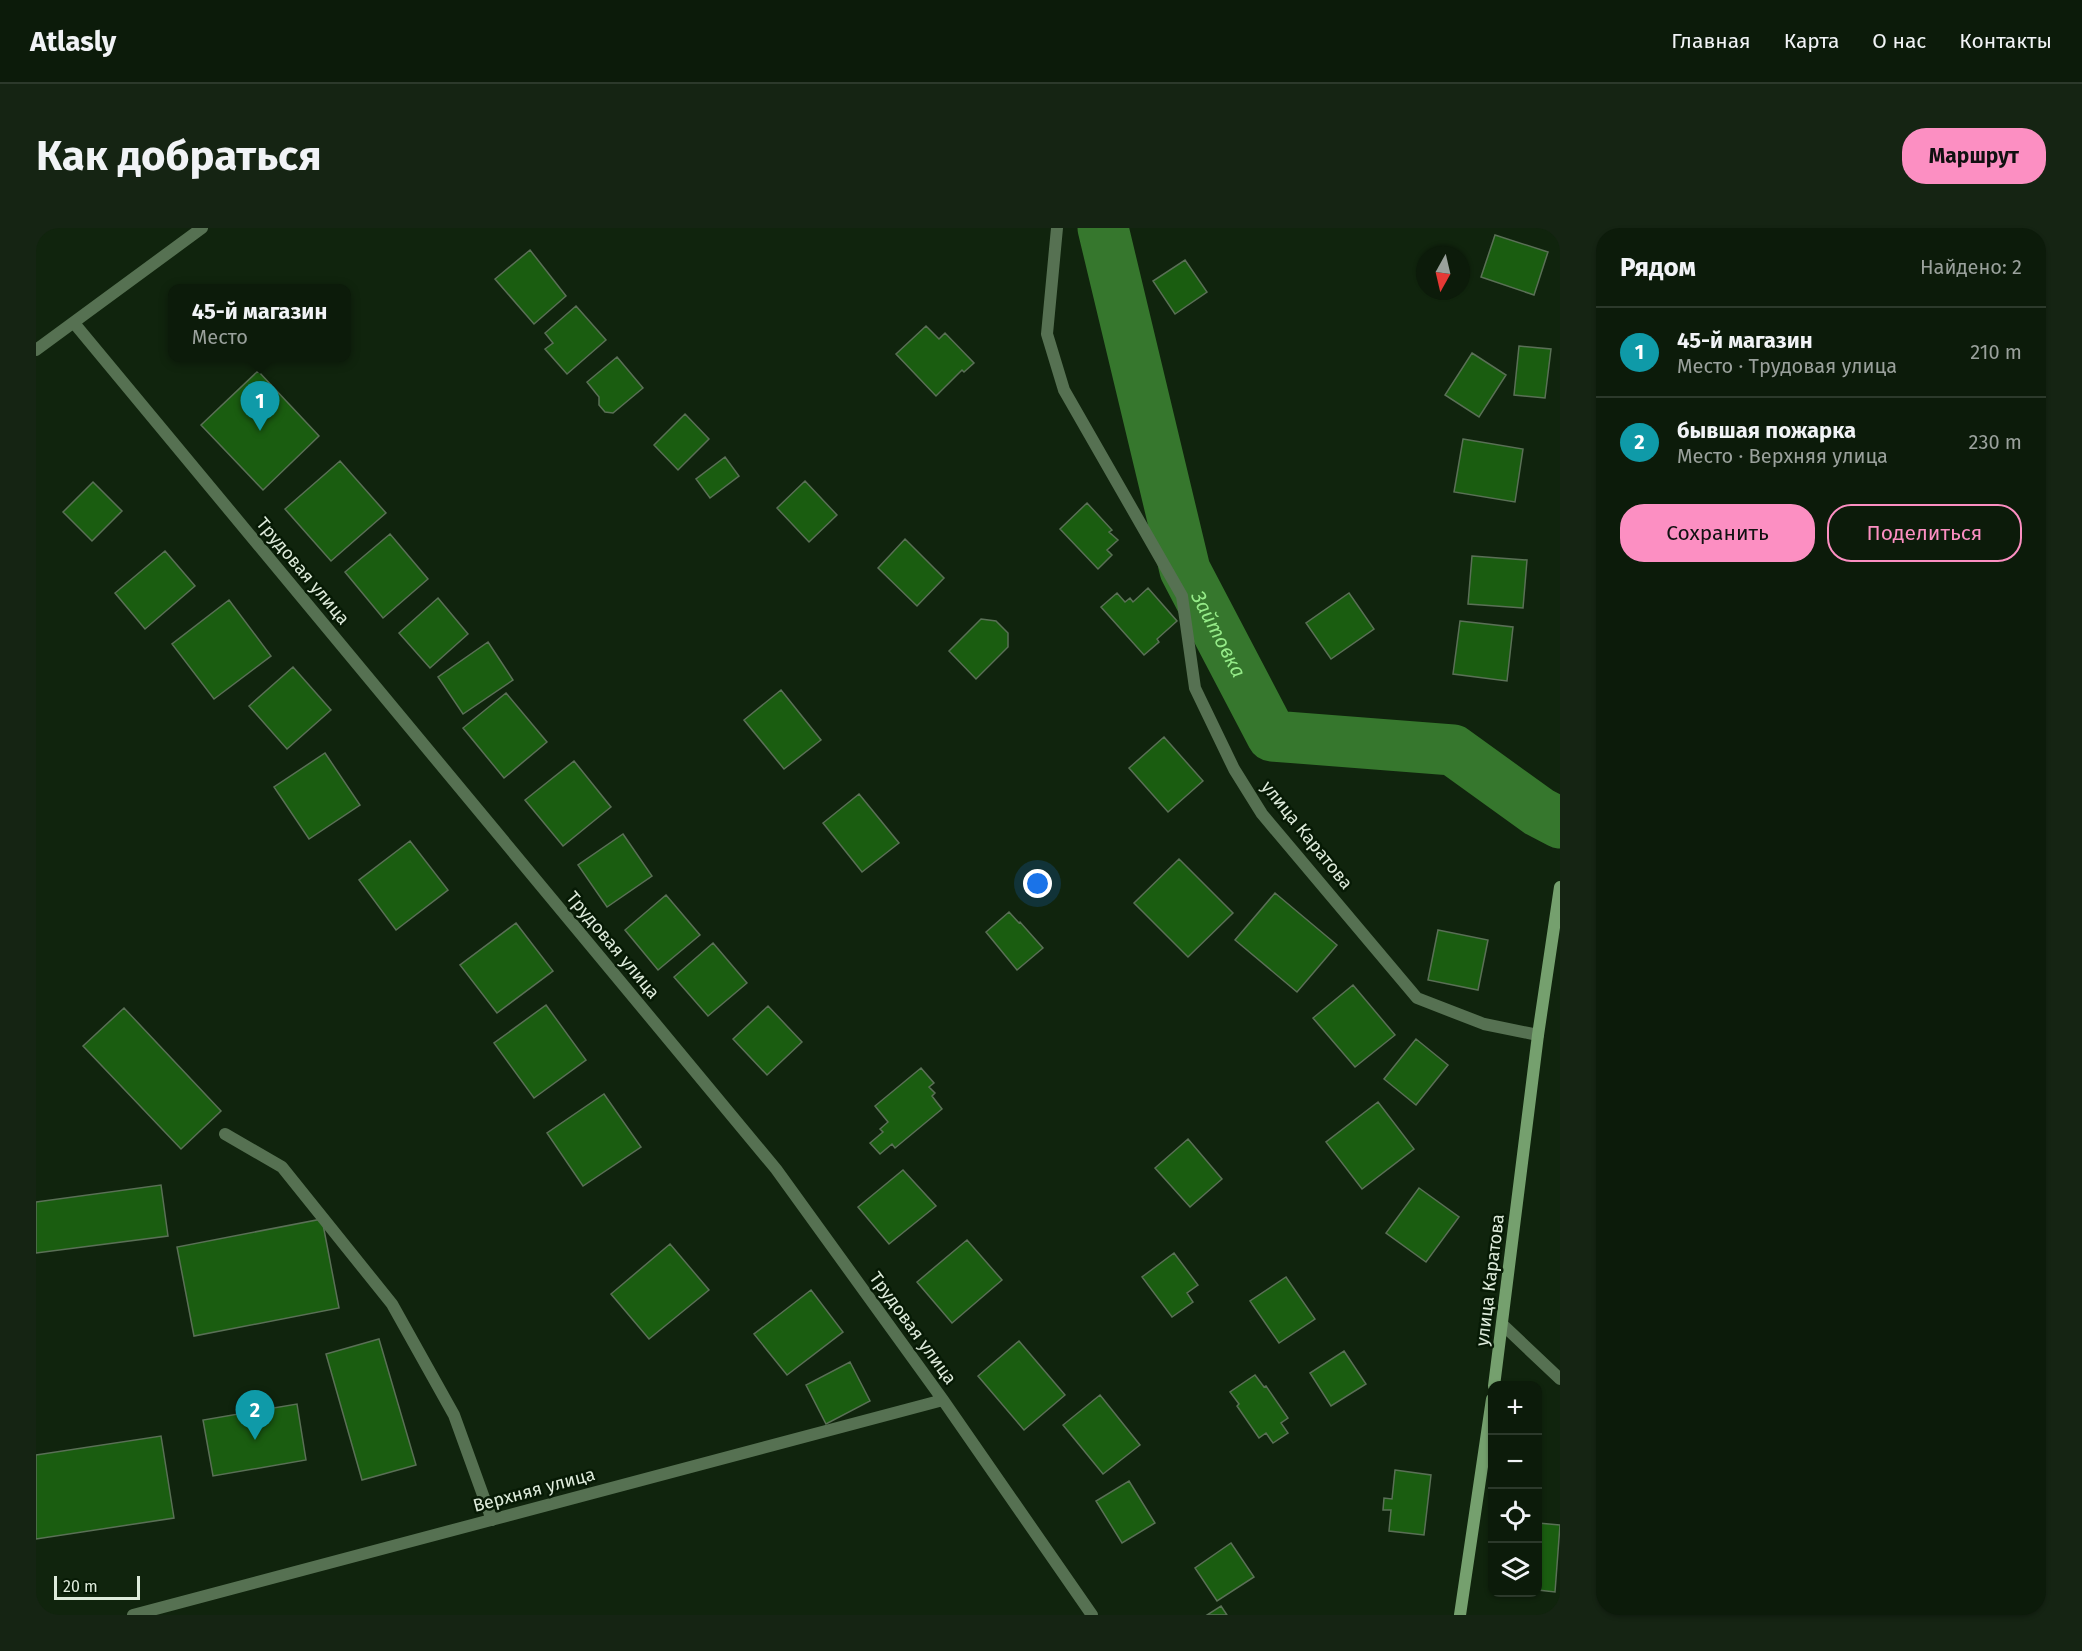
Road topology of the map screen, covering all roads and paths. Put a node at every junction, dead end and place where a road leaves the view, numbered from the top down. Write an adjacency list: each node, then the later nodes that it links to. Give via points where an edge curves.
1 (202, 228): 3 (street)
2 (1057, 228): 6 (street, улица Каратова, via 1047,334 1064,390 1182,596 1195,688 1234,769 1262,814 1417,998 1484,1024)
3 (74, 323): 4 (street); 11 (street, Трудовая улица, via 776,1169)
4 (36, 350)
5 (1559, 891): 6 (main road, улица Каратова)
6 (1538, 1035): 8 (main road, улица Каратова)
7 (225, 1134): 13 (street, via 282,1167 393,1304 454,1415)
8 (1503, 1325): 9 (street); 10 (main road, улица Каратова)
9 (1560, 1379)
10 (1495, 1381)
11 (943, 1400): 13 (street, Верхняя улица); 15 (street, Трудовая улица)
12 (1488, 1426): 16 (main road)
13 (492, 1520): 14 (street, Верхняя улица)
14 (134, 1615)
15 (1092, 1615)
16 (1460, 1615)

